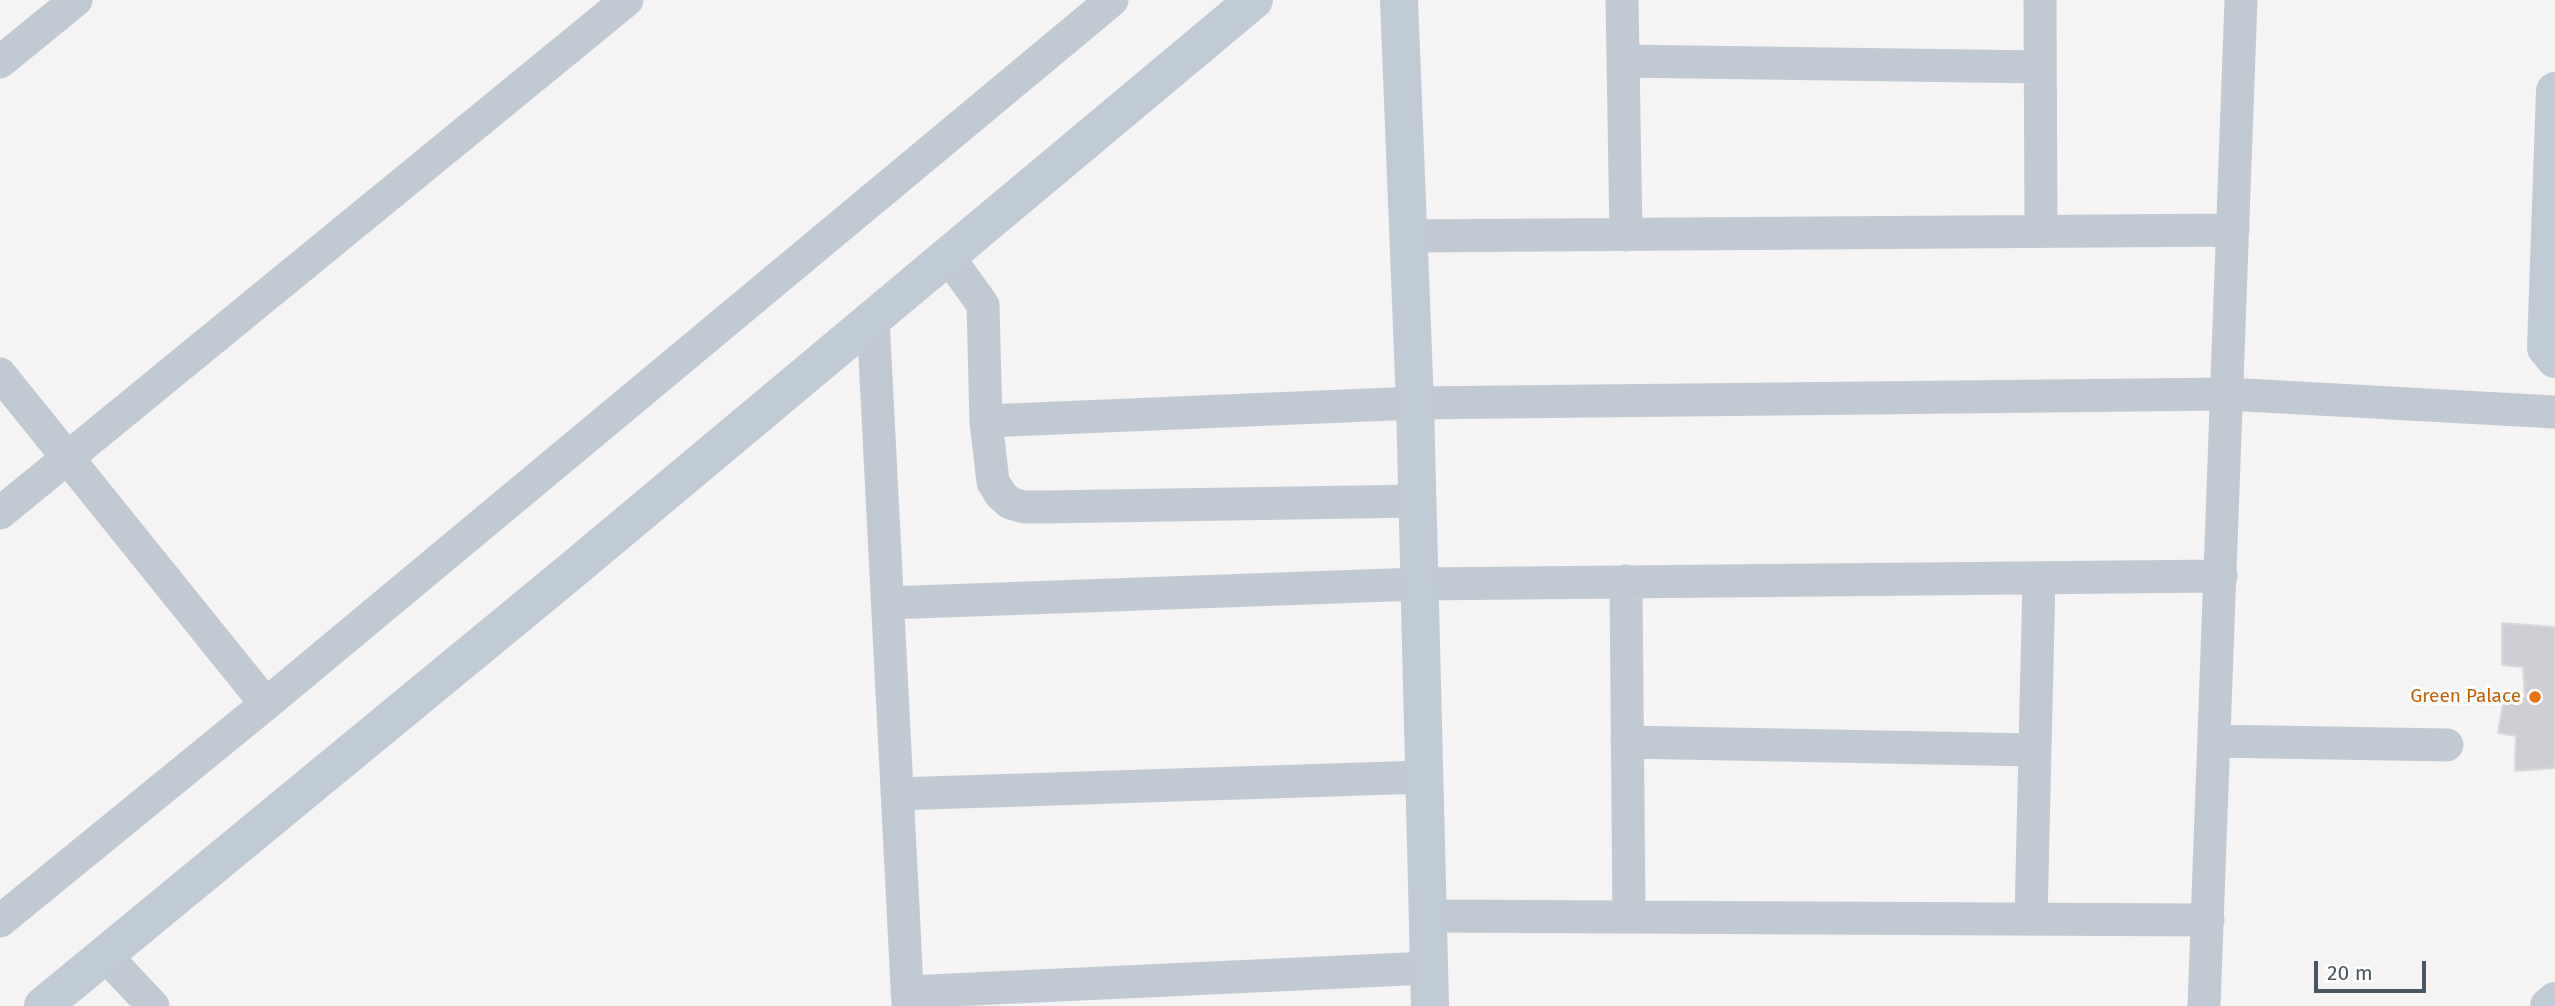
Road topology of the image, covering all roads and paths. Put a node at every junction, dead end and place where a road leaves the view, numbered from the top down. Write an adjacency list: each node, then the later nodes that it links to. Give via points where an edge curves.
1 (76, 0): 10 (street)
2 (627, 0): 25 (street)
3 (1112, 0): 33 (street)
4 (1254, 0): 17 (street)
5 (1399, 0): 16 (street)
6 (1622, 0): 9 (street)
7 (2040, 0): 11 (street)
8 (2241, 0): 13 (street)
9 (1623, 61): 11 (street); 15 (street)
10 (0, 62)
11 (2040, 67): 14 (street)
12 (2555, 91): 19 (street, via 2546,348)
13 (2233, 230): 14 (street); 21 (street)
14 (2041, 231): 15 (street)
15 (1626, 235): 16 (street)
16 (1408, 236): 22 (street)
17 (948, 256): 18 (street); 24 (street, via 983,305)
18 (873, 318): 32 (street); 45 (street)
19 (2555, 359)
20 (0, 374): 25 (street)
21 (2227, 394): 22 (street); 23 (street); 28 (street)
22 (1415, 403): 24 (street); 26 (street)
23 (2555, 412)
24 (986, 421): 26 (street, via 993,482 1000,495 1024,507)
25 (68, 458): 27 (street); 33 (street)
26 (1418, 500): 31 (street)
27 (0, 513)
28 (2221, 576): 29 (street); 34 (street)
29 (2039, 578): 30 (street); 37 (street)
30 (1626, 582): 31 (street); 35 (street)
31 (1419, 584): 32 (street); 38 (street)
32 (888, 603): 39 (street)
33 (266, 704): 44 (street)
34 (2214, 741): 36 (street); 43 (street)
35 (1627, 742): 37 (street); 41 (street)
36 (2446, 745)
37 (2035, 750): 42 (street)
38 (1424, 777): 39 (street); 40 (street)
39 (897, 794): 48 (street)
40 (1428, 916): 41 (street); 46 (street)
41 (1629, 917): 42 (street)
42 (2031, 919): 43 (street)
43 (2208, 920): 53 (street)
44 (0, 921)
45 (105, 955): 50 (street); 51 (street)
46 (1429, 968): 47 (street); 52 (street)
47 (1152, 993): 48 (street)
48 (907, 999)
49 (2555, 1001): 54 (street)
50 (43, 1006)
51 (153, 1006)
52 (1430, 1006)
53 (2204, 1006)
54 (2549, 1006)

